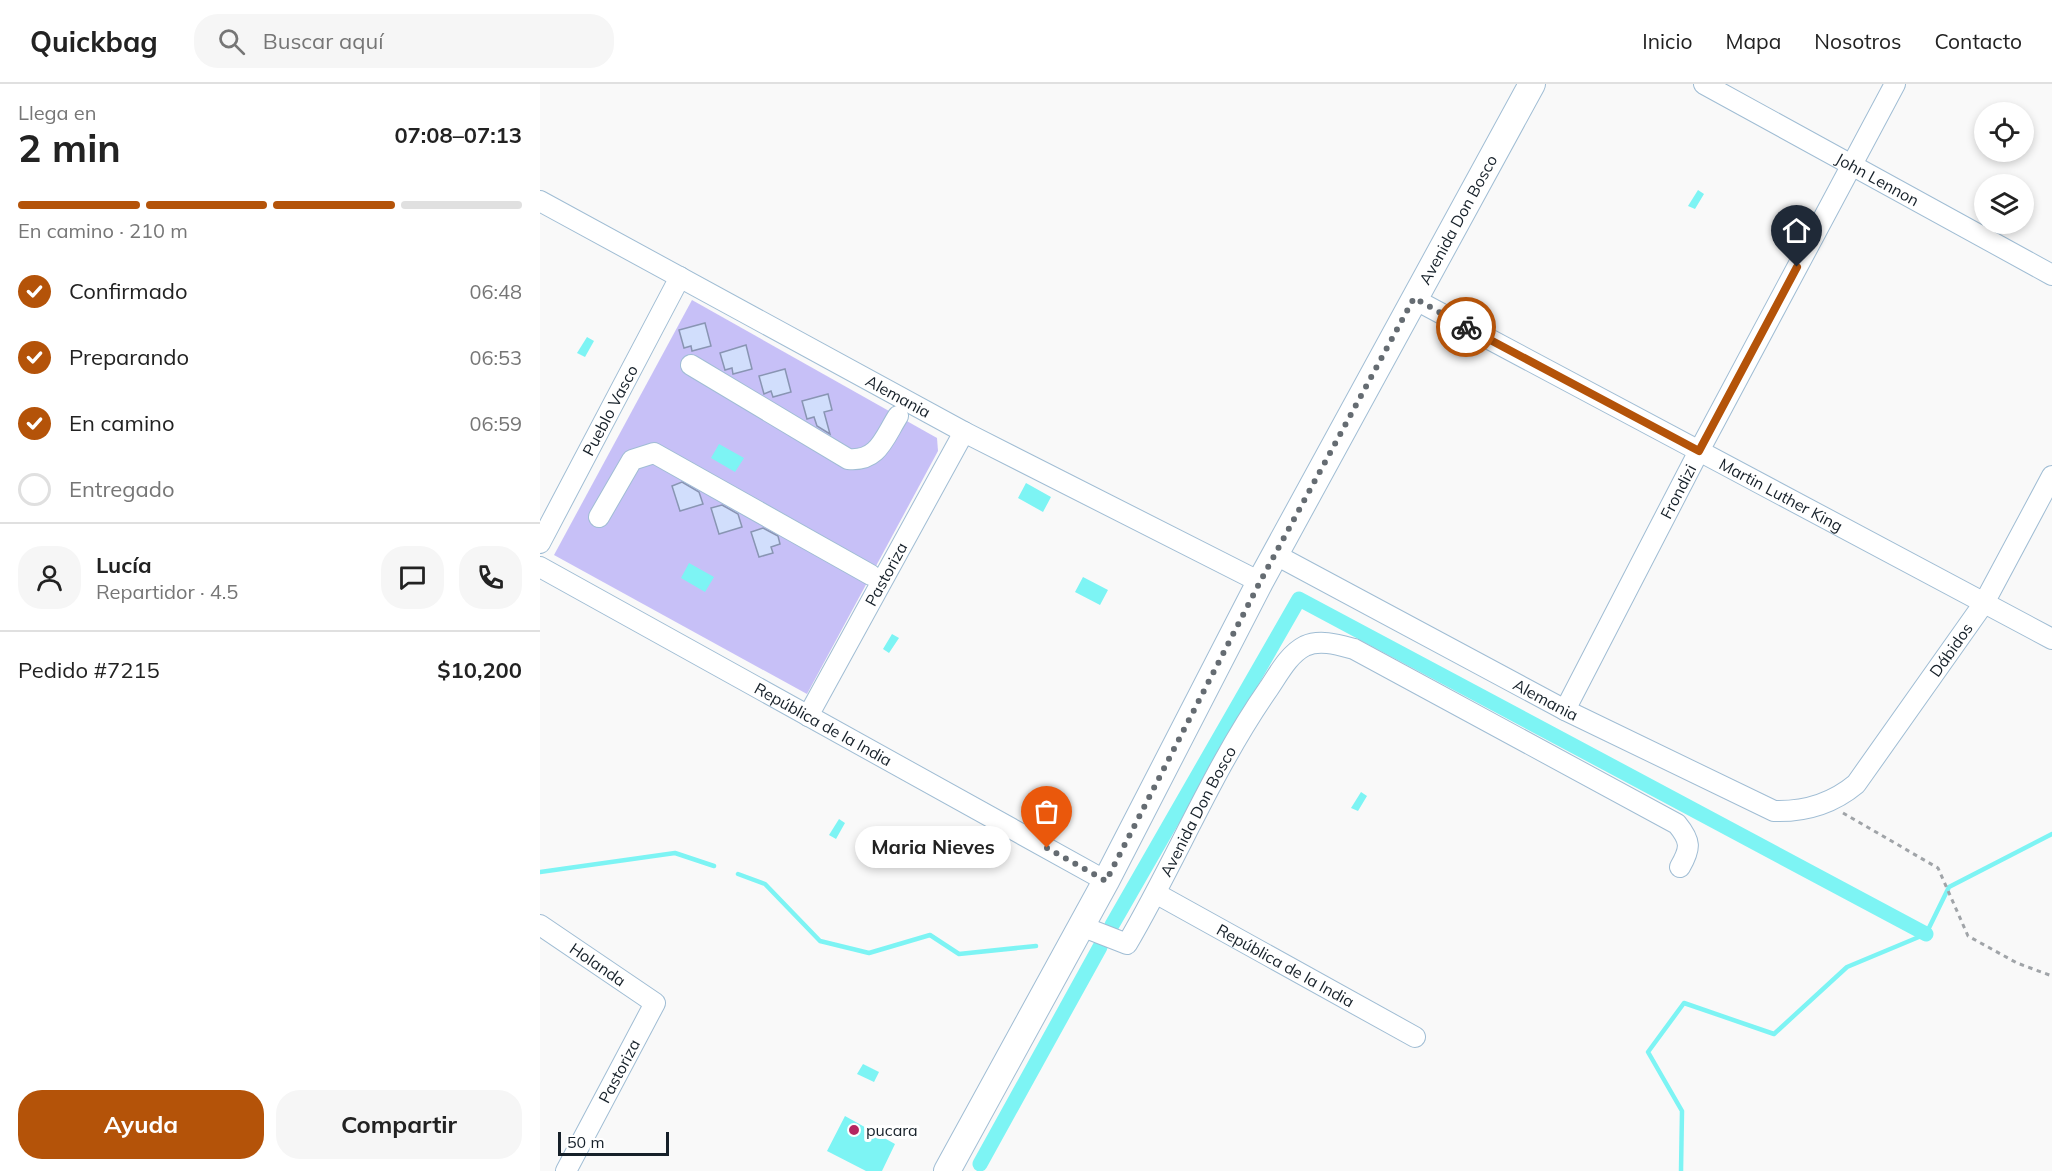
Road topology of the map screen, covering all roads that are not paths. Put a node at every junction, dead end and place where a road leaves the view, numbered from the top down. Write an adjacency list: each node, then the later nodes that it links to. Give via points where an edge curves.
1 (1532, 84): 8 (main road, Avenida Don Bosco)
2 (1704, 84): 4 (street, John Lennon)
3 (1895, 84): 4 (street, Frondizi)
4 (1852, 165): 6 (street, John Lennon); 12 (street, Frondizi)
5 (540, 201): 7 (street, Alemania)
6 (2052, 275)
7 (680, 277): 11 (street, Alemania); 15 (street, Pueblo Vasco)
8 (1414, 298): 12 (street, Martin Luther King); 16 (main road, Avenida Don Bosco)
9 (691, 366): 10 (street, via 848,459 861,460 874,453)
10 (898, 416)
11 (964, 432): 19 (street, Alemania); 23 (street, Pastoriza)
12 (1699, 451): 20 (street, Martin Luther King); 22 (street, Frondizi)
13 (2052, 476): 20 (street, Dábidos)
14 (599, 516): 18 (street, via 632,460 654,453)
15 (540, 543)
16 (1276, 555): 19 (main road, Avenida Don Bosco); 22 (street, Alemania)
17 (540, 567): 23 (street, República de la India)
18 (872, 575)
19 (1260, 582): 26 (main road, Avenida Don Bosco)
20 (1984, 603): 21 (street, Martin Luther King); 24 (street, Dábidos, via 1856,784)
21 (2052, 639)
22 (1565, 710): 24 (street, Alemania, via 1774,811 1791,812)
23 (808, 716): 26 (street, República de la India)
24 (1826, 802)
25 (1680, 867): 27 (street, Avenida Don Bosco, via 1688,853 1687,836 1677,824 1354,649 1330,643 1306,645 1291,657 1245,722)
26 (1106, 881): 29 (main road, Avenida Don Bosco)
27 (1156, 894): 29 (street, Avenida Don Bosco, via 1127,944); 31 (street, República de la India)
28 (540, 925): 30 (street, Holanda)
29 (1081, 926): 32 (main road, Avenida Don Bosco)
30 (656, 1003): 33 (street, Pastoriza)
31 (1415, 1037)
32 (955, 1168)
33 (566, 1171)

